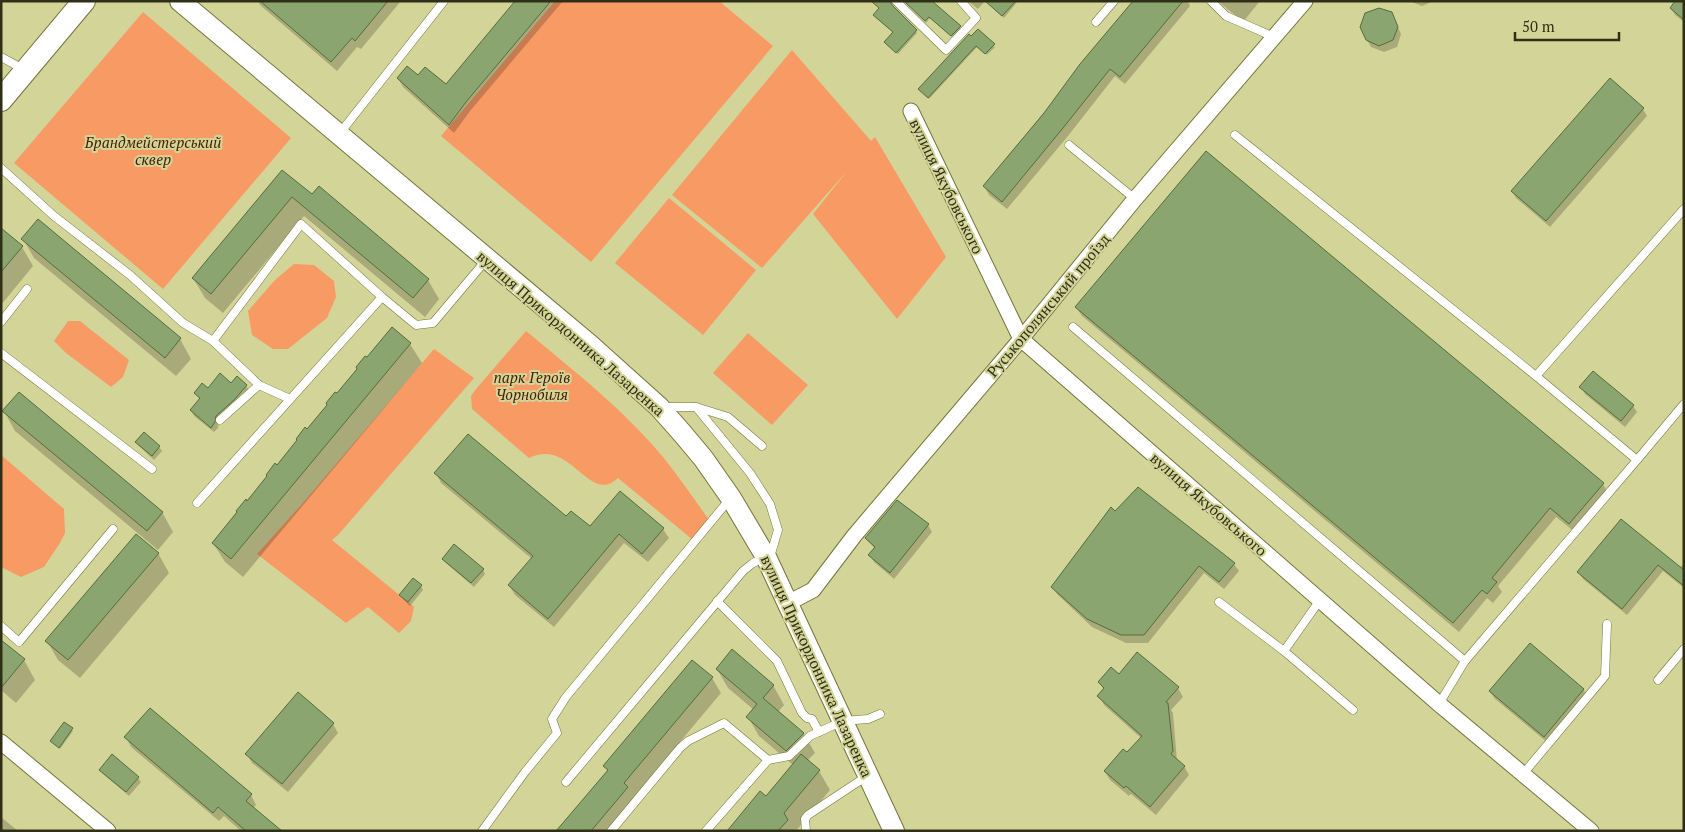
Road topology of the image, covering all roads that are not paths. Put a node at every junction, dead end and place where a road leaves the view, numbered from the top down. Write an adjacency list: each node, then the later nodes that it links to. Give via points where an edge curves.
1 (84, 1): 12 (main road)
2 (180, 1): 15 (street, вулиця Прикордонника Лазаренка)
3 (444, 1): 15 (lane)
4 (896, 1): 5 (lane, via 946,50 976,18)
5 (961, 1)
6 (1114, 1): 9 (lane)
7 (1211, 1): 10 (lane, via 1226,16)
8 (1304, 1): 10 (street, Руськополянський проїзд)
9 (1096, 22)
10 (1274, 37): 19 (street, Руськополянський проїзд)
11 (1, 57): 12 (lane)
12 (26, 70): 13 (main road)
13 (1, 100)
14 (911, 111): 26 (street, вулиця Якубовського)
15 (339, 135): 21 (street, вулиця Прикордонника Лазаренка)
16 (1235, 135): 29 (lane)
17 (1070, 145): 19 (lane)
18 (1, 168): 27 (lane, via 183,323)
19 (1136, 199): 26 (street, Руськополянський проїзд)
20 (1684, 208): 29 (lane)
21 (487, 259): 23 (lane, via 433,323 416,325); 33 (street, вулиця Прикордонника Лазаренка)
22 (27, 289): 24 (lane)
23 (382, 298): 27 (lane, via 301,224); 31 (lane)
24 (1, 322)
25 (1073, 327): 51 (lane)
26 (1020, 339): 43 (street, вулиця Якубовського); 46 (street, Руськополянський проїзд, via 854,536 813,590)
27 (213, 341): 30 (lane)
28 (1, 353): 38 (lane)
29 (1536, 376): 37 (lane)
30 (259, 385): 31 (lane); 35 (lane)
31 (290, 399): 40 (lane)
32 (1684, 404): 37 (lane)
33 (660, 407): 34 (lane); 39 (street, вулиця Прикордонника Лазаренка)
34 (696, 407): 36 (lane, via 728,418); 42 (lane, via 750,473 770,504 778,530)
35 (220, 420)
36 (762, 446)
37 (1637, 460): 51 (lane)
38 (152, 469)
39 (731, 498): 42 (street, вулиця Прикордонника Лазаренка); 64 (lane, via 566,697 552,719 557,734)
40 (197, 503)
41 (114, 529): 48 (lane, via 19,642)
42 (767, 560): 44 (lane, via 747,567); 46 (street, вулиця Прикордонника Лазаренка)
43 (1320, 600): 50 (lane); 53 (street, вулиця Якубовського)
44 (717, 601): 57 (lane, via 777,661 802,713 812,719); 62 (lane)
45 (1219, 602): 50 (lane)
46 (788, 603): 56 (street, вулиця Прикордонника Лазаренка)
47 (1607, 624): 60 (lane, via 1605,676)
48 (1, 626)
49 (1684, 649): 52 (lane)
50 (1284, 651): 54 (lane)
51 (1465, 661): 53 (lane)
52 (1658, 680)
53 (1438, 704): 60 (street, вулиця Якубовського)
54 (1354, 710)
55 (880, 714): 56 (lane, via 868,719)
56 (843, 721): 57 (lane); 61 (street, вулиця Прикордонника Лазаренка)
57 (819, 732): 59 (lane, via 789,756)
58 (1, 742): 63 (street)
59 (768, 760): 65 (lane, via 724,723 680,748); 66 (lane)
60 (1523, 774): 69 (street, вулиця Якубовського)
61 (868, 775): 67 (lane, via 808,815); 68 (street, вулиця Прикордонника Лазаренка)
62 (566, 782)
63 (108, 831)
64 (482, 831)
65 (611, 831)
66 (706, 831)
67 (806, 831)
68 (894, 831)
69 (1591, 831)

